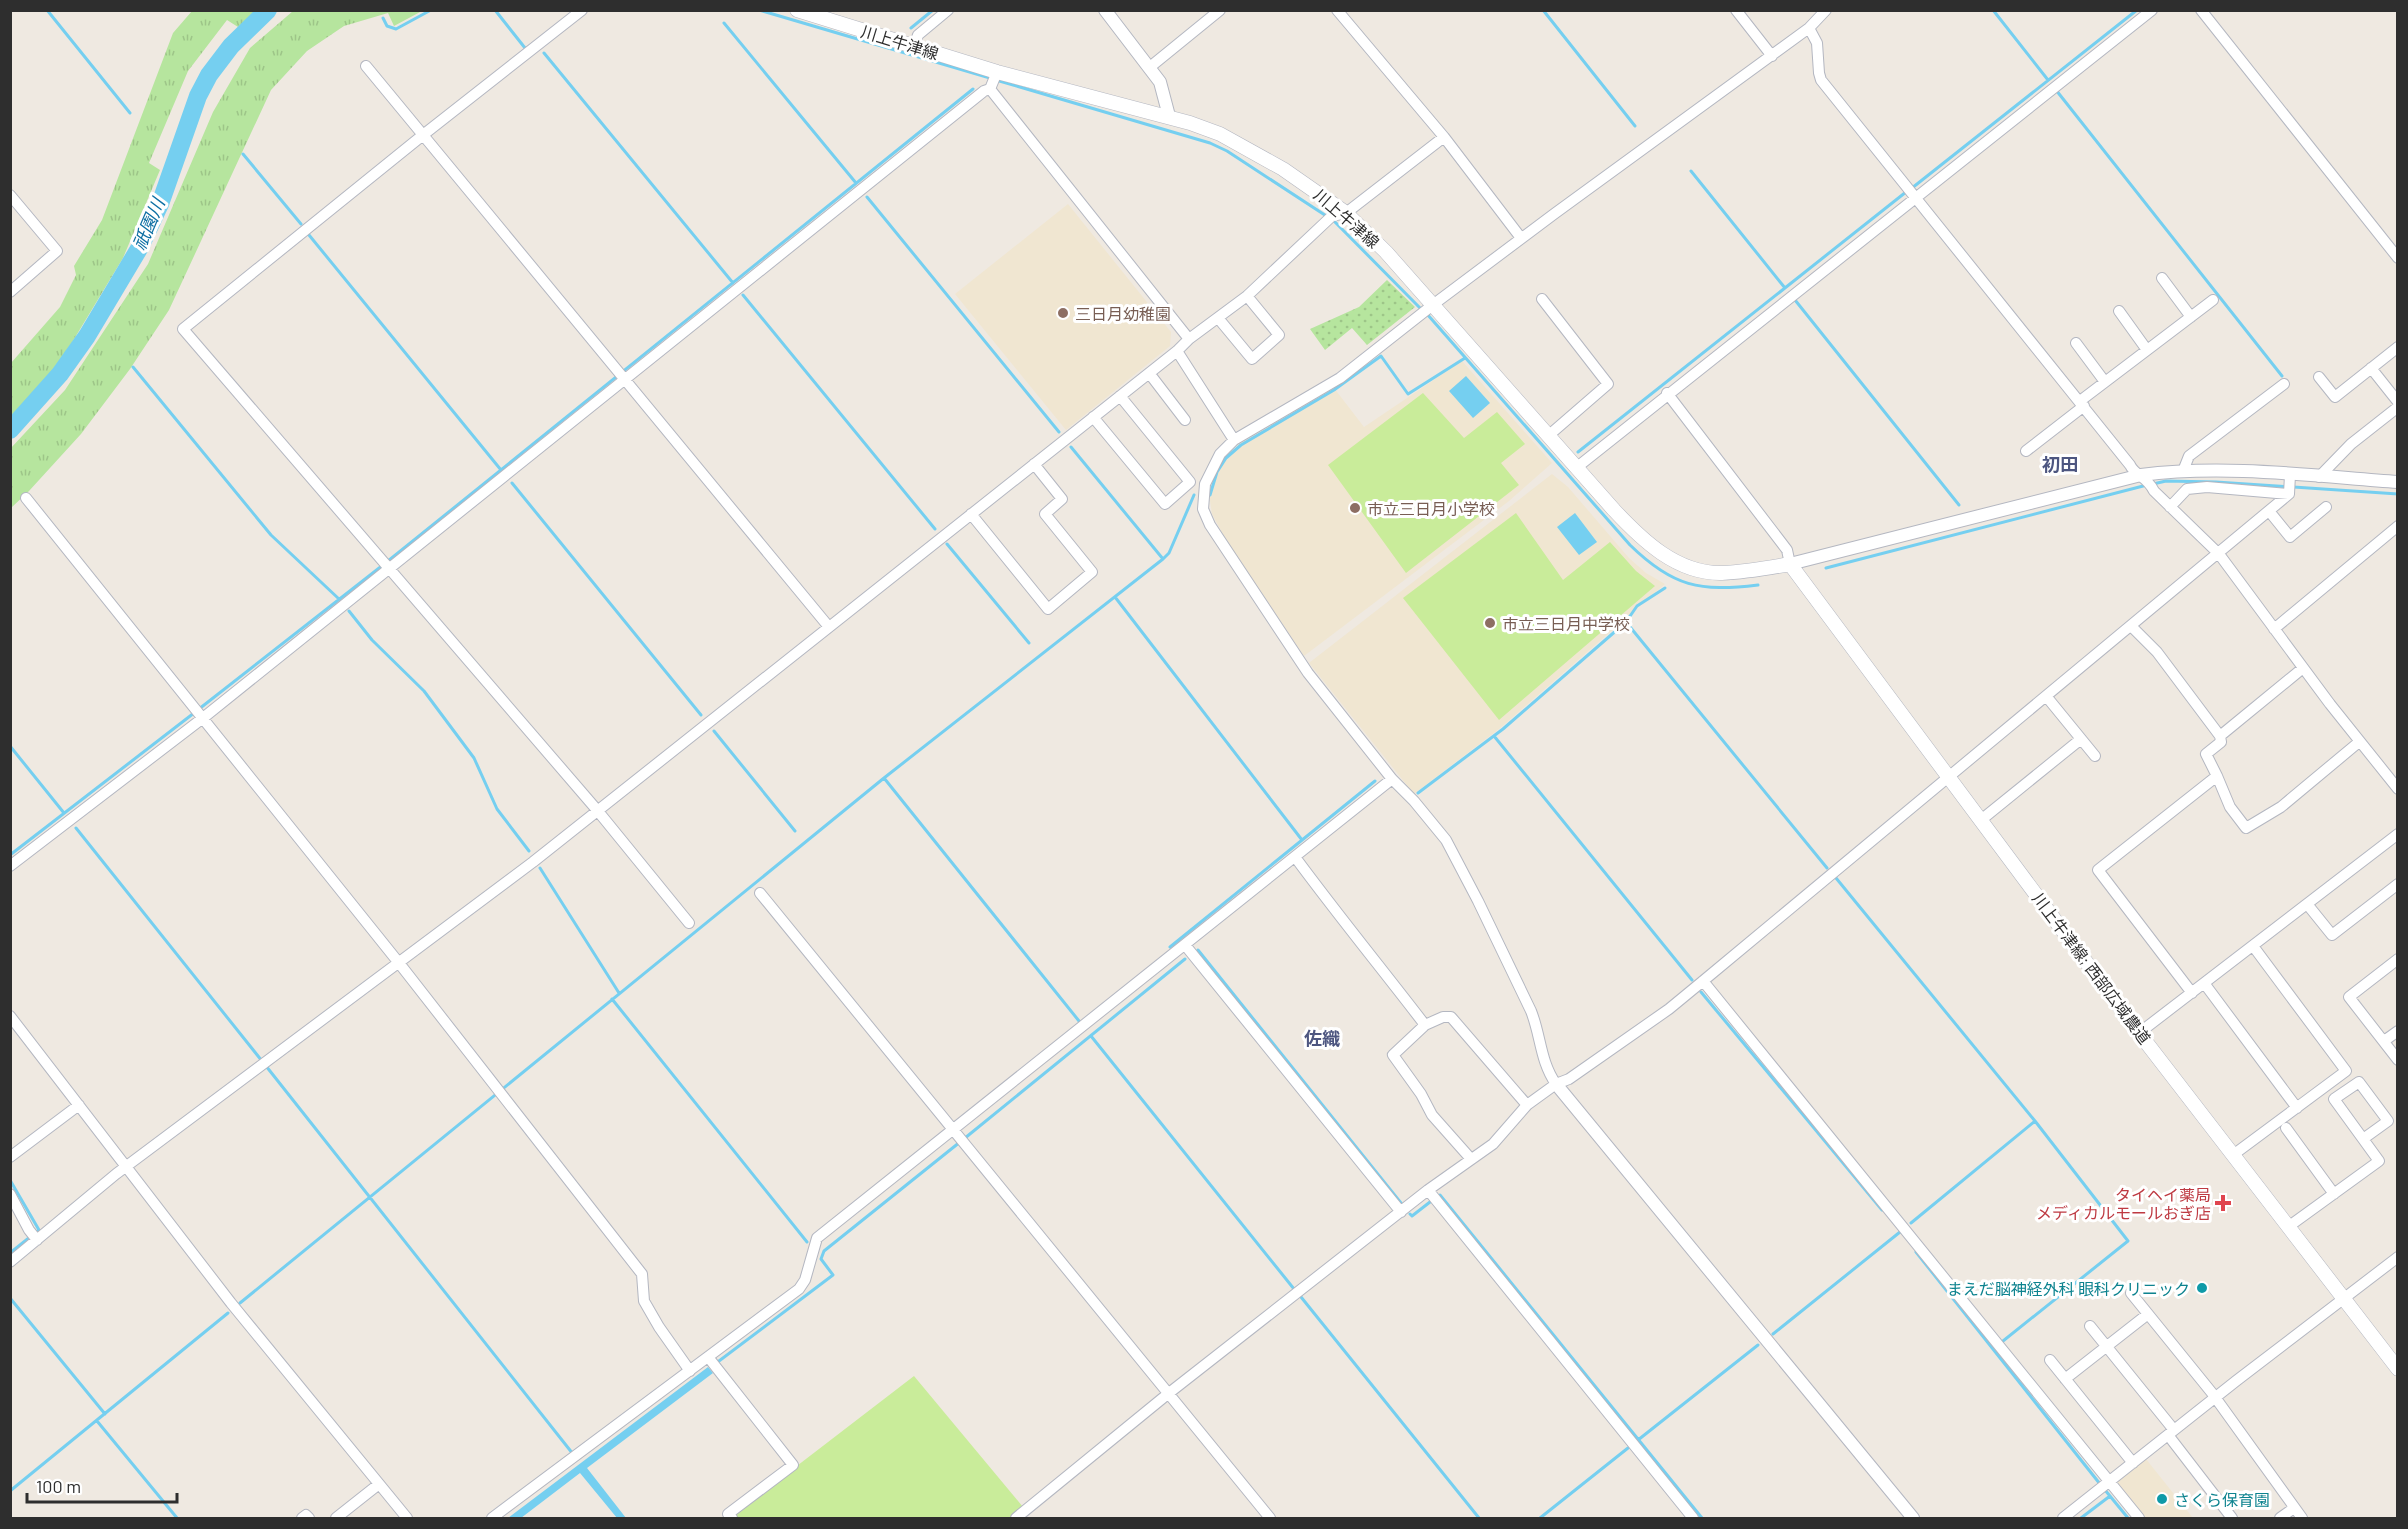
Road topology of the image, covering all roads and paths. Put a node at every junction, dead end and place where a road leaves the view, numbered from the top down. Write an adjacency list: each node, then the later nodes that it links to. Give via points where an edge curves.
1 (582, 10): 19 (street)
2 (797, 10): 12 (main road, 川上牛津線)
3 (948, 10): 12 (street, via 918,35)
4 (1105, 10): 15 (street)
5 (1220, 10): 15 (street)
6 (1337, 10): 20 (street)
7 (1736, 10): 13 (street)
8 (1826, 10): 11 (street)
9 (2152, 10): 22 (street)
10 (2201, 10): 25 (street)
11 (1809, 28): 13 (street); 22 (street, via 1817,43 1821,80)
12 (914, 47): 16 (main road, 川上牛津線)
13 (1773, 56): 24 (street)
14 (366, 66): 19 (street)
15 (1150, 67): 18 (street, via 1160,81)
16 (996, 72): 17 (street); 18 (main road, 川上牛津線)
17 (990, 89): 35 (street); 43 (street, via 852,195)
18 (1169, 116): 23 (main road, 川上牛津線, via 1245,147 1306,183)
19 (423, 135): 43 (street); 71 (street, via 183,329)
20 (1444, 137): 23 (street); 24 (street)
21 (10, 195): 27 (street, via 57,251)
22 (1917, 196): 46 (street); 49 (street)
23 (1346, 213): 28 (street, via 1329,219); 31 (main road, 川上牛津線)
24 (1521, 238): 31 (street)
25 (2397, 258)
26 (2162, 278): 33 (street)
27 (10, 292)
28 (1247, 296): 34 (street); 34 (street, via 1279,335 1252,359)
29 (1542, 299): 53 (street, via 1608,384)
30 (2213, 300): 33 (street)
31 (1427, 309): 53 (main road, 川上牛津線); 54 (street, via 1340,378)
32 (2118, 311): 38 (street)
33 (2191, 316): 38 (street)
34 (1218, 318): 35 (street)
35 (1189, 339): 39 (street)
36 (2076, 343): 44 (street)
37 (2397, 347): 40 (street)
38 (2147, 350): 44 (street)
39 (1177, 351): 41 (street); 54 (street)
40 (2371, 368): 42 (street, via 2335,397); 48 (street)
41 (1149, 373): 47 (street); 52 (street)
42 (2319, 377)
43 (625, 380): 71 (street); 73 (street)
44 (2105, 382): 49 (street)
45 (2284, 384): 58 (street, via 2189,456)
46 (1667, 393): 57 (street); 72 (street, via 1787,550)
47 (1119, 396): 51 (street); 51 (street, via 1190,482 1165,504)
48 (2397, 402)
49 (2082, 403): 55 (street); 60 (street, via 2133,472)
50 (2397, 407): 61 (street, via 2351,444)
51 (1093, 417): 56 (street)
52 (1185, 420)
53 (1548, 436): 57 (main road, 川上牛津線)
54 (1234, 440): 85 (street, via 1220,454 1205,484 1206,518 1308,673)
55 (2026, 451)
56 (1034, 465): 68 (street); 68 (street, via 1062,499 1045,513 1092,572 1048,609)
57 (1576, 468): 72 (main road, 川上牛津線, via 1634,532 1682,564 1720,573)
58 (2183, 471): 59 (street); 60 (street)
59 (2290, 475): 61 (street); 63 (street)
60 (2145, 477): 65 (street); 72 (street)
61 (2319, 477): 62 (street)
62 (2397, 482)
63 (2289, 494): 65 (street, via 2187,489); 67 (street)
64 (26, 498): 78 (street)
65 (2170, 507): 70 (street)
66 (2326, 507): 67 (street, via 2290,537)
67 (2269, 511): 70 (street)
68 (971, 514): 73 (street)
69 (2397, 526): 75 (street)
70 (2219, 554): 74 (street); 75 (street)
71 (386, 564): 78 (street); 87 (street)
72 (1790, 564): 84 (main road, 川上牛津線; 西部広域農道)
73 (829, 627): 87 (street)
74 (2132, 627): 77 (street); 79 (street, via 2157,652)
75 (2274, 629): 76 (street)
76 (2303, 668): 79 (street); 81 (street)
77 (2046, 696): 80 (street); 84 (street)
78 (203, 718): 91 (street); 99 (street)
79 (2220, 736): 83 (street, via 2221,742 2206,754)
80 (2081, 739): 82 (street); 88 (street)
81 (2359, 742): 83 (street, via 2281,807 2246,828 2230,807); 86 (street)
82 (2095, 756)
83 (2217, 776): 102 (street, via 2098,870)
84 (1949, 777): 88 (main road, 川上牛津線; 西部広域農道); 100 (street)
85 (1392, 779): 90 (street); 109 (street, via 1437,828 1463,870 1531,1011 1541,1056)
86 (2397, 789)
87 (597, 810): 95 (street); 99 (street)
88 (1981, 820): 106 (main road, 川上牛津線; 西部広域農道)
89 (2397, 834): 94 (street)
90 (1295, 857): 96 (street); 104 (street)
91 (10, 866)
92 (2397, 884): 94 (street, via 2332,935)
93 (760, 893): 114 (street)
94 (2307, 904): 97 (street)
95 (689, 922)
96 (1185, 945): 114 (street); 123 (street)
97 (2253, 946): 101 (street); 112 (street, via 2346,1071)
98 (2397, 959): 107 (street, via 2349,997)
99 (399, 963): 119 (street); 136 (street, via 642,1274 644,1301)
100 (1703, 981): 109 (street, via 1669,1009 1569,1079); 142 (street)
101 (2204, 983): 102 (street); 112 (street)
102 (2192, 993): 106 (street)
103 (10, 1016): 110 (street)
104 (1425, 1025): 111 (street, via 1451,1017); 118 (street, via 1393,1055 1432,1115)
105 (2397, 1031): 107 (street)
106 (2139, 1033): 116 (main road, 川上牛津線; 西部広域農道)
107 (2384, 1041): 108 (street)
108 (2397, 1060)
109 (1556, 1084): 111 (street); 156 (street)
110 (79, 1105): 117 (street); 119 (street)
111 (1527, 1105): 118 (street, via 1492,1144)
112 (2297, 1108): 116 (street)
113 (2286, 1128): 122 (street)
114 (954, 1131): 133 (street, via 817,1238 799,1289); 138 (street)
115 (2363, 1139): 115 (street, via 2334,1099 2359,1082 2388,1122); 122 (street, via 2379,1161)
116 (2233, 1155): 124 (main road, 川上牛津線; 西部広域農道)
117 (10, 1157)
118 (1471, 1159): 120 (street)
119 (127, 1169): 125 (street); 143 (street)
120 (1428, 1190): 123 (street); 155 (street)
121 (10, 1194): 125 (street)
122 (2334, 1194): 124 (street)
123 (1401, 1212): 138 (street)
124 (2288, 1227): 129 (main road, 川上牛津線; 西部広域農道)
125 (37, 1240): 127 (street)
126 (2397, 1257): 129 (street)
127 (10, 1262)
128 (2131, 1293): 130 (street)
129 (2342, 1298): 135 (main road, 川上牛津線; 西部広域農道); 139 (street)
130 (2148, 1314): 132 (street); 139 (street)
131 (2090, 1326): 132 (street)
132 (2106, 1346): 137 (street); 140 (street)
133 (708, 1357): 136 (street); 152 (street, via 792,1465 728,1514)
134 (2049, 1360): 137 (street)
135 (2397, 1369)
136 (690, 1371): 151 (street)
137 (2065, 1379): 141 (street)
138 (1170, 1393): 153 (street); 154 (street)
139 (2214, 1399): 140 (street); 144 (street)
140 (2171, 1432): 141 (street); 159 (street)
141 (2133, 1463): 142 (street)
142 (2109, 1481): 157 (street); 158 (street)
143 (379, 1485): 145 (street); 150 (street)
144 (2294, 1508): 160 (street); 161 (street)
145 (347, 1509): 148 (street); 149 (street)
146 (302, 1518): 147 (street)
147 (309, 1518)
148 (336, 1518)
149 (355, 1518)
150 (407, 1518)
151 (492, 1518)
152 (732, 1518)
153 (1016, 1518)
154 (1270, 1518)
155 (1693, 1518)
156 (1913, 1518)
157 (2063, 1518)
158 (2139, 1518)
159 (2232, 1518)
160 (2280, 1518)
161 (2302, 1518)

